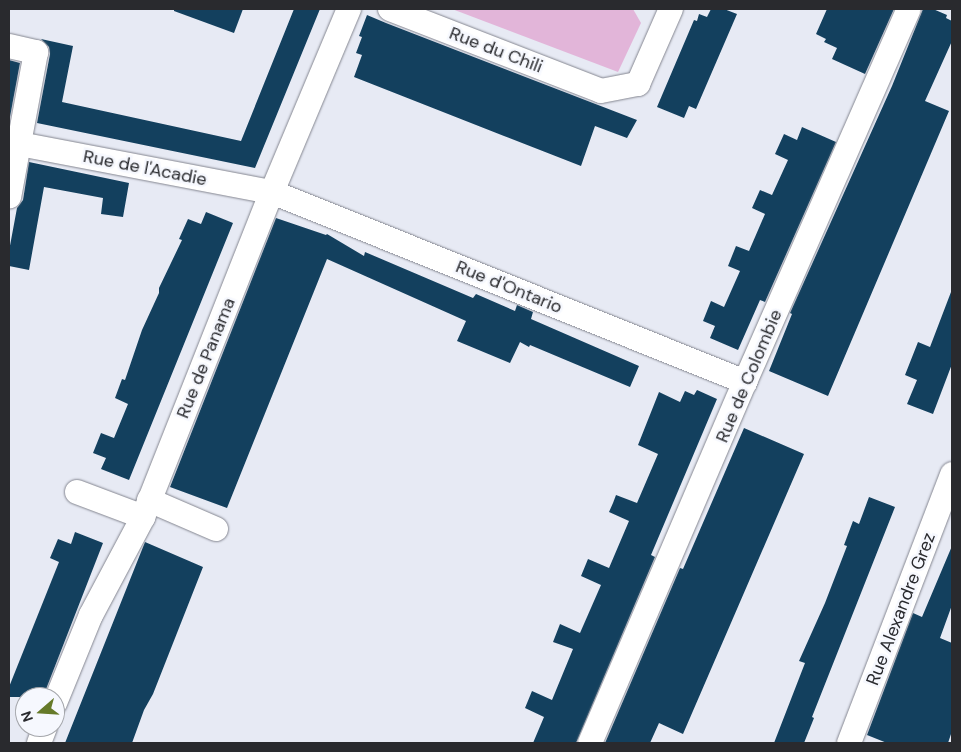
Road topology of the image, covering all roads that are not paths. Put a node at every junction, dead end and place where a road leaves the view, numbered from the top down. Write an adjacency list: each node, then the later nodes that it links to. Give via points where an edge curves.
1 (349, 9): 7 (street, Rue de Panama)
2 (390, 9): 3 (street, Rue du Chili, via 601,91 638,84)
3 (671, 9)
4 (909, 9): 9 (street, Rue de Colombie)
5 (9, 46): 6 (street, via 36,52)
6 (14, 143): 7 (street, Rue de l'Acadie); 8 (street)
7 (272, 192): 9 (street, Rue d'Ontario); 12 (street, Rue de Panama)
8 (9, 197)
9 (745, 382): 15 (street, Rue de Colombie)
10 (952, 474): 16 (street, Rue Alexandre Grez)
11 (77, 492): 12 (street)
12 (146, 509): 13 (street); 14 (street, Rue de Panama, via 91,615)
13 (216, 529)
14 (62, 687)
15 (590, 743)
16 (849, 743)

